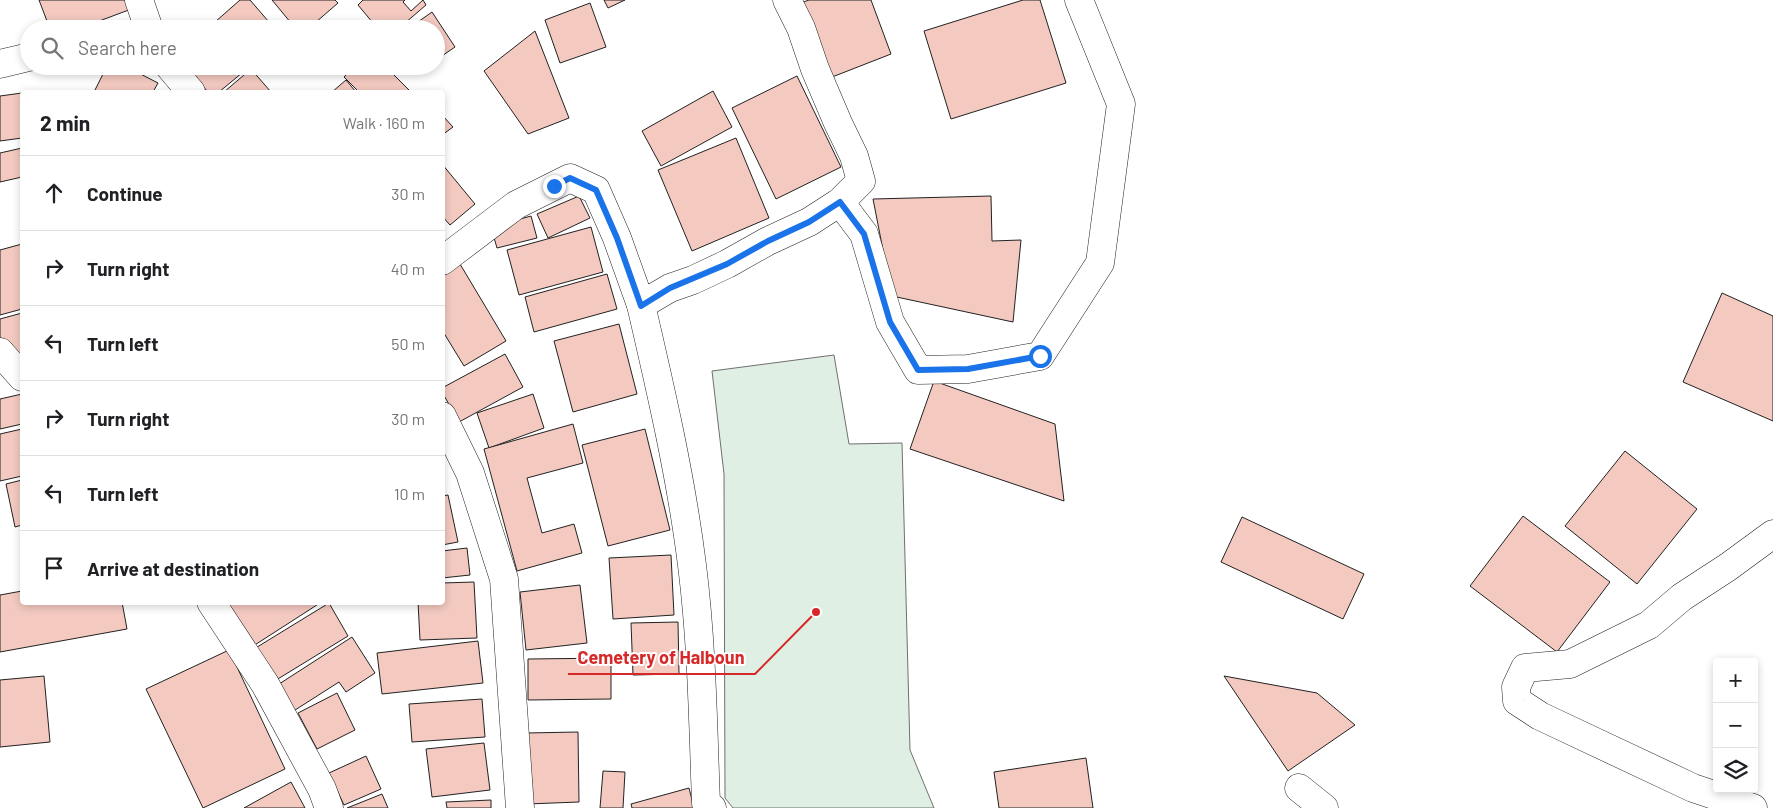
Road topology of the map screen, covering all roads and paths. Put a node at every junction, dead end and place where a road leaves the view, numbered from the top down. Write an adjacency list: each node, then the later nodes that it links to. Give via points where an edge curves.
1 (139, 0): 4 (street)
2 (787, 0): 9 (street, via 854,156 861,181)
3 (1079, 0): 9 (street, via 1121,104 1100,263 1040,356 968,369 918,370 890,322 864,234)
4 (147, 20)
5 (20, 59): 6 (street)
6 (0, 64)
7 (177, 75): 8 (street)
8 (189, 90)
9 (840, 202): 11 (street, via 809,222 727,264 670,288)
10 (445, 259): 11 (street, via 516,205 570,178 596,190)
11 (641, 306): 20 (street, via 671,437 692,564 702,659 706,803)
12 (0, 352): 13 (street)
13 (20, 375)
14 (445, 422): 19 (street, via 470,473 504,578)
15 (1773, 534): 22 (street, via 1682,597 1649,625 1570,664 1524,668 1516,687 1517,701 1540,716 1693,788)
16 (214, 605): 18 (street, via 265,684)
17 (1299, 788): 21 (street)
18 (329, 808)
19 (520, 808)
20 (712, 808)
21 (1324, 808)
22 (1754, 808)

